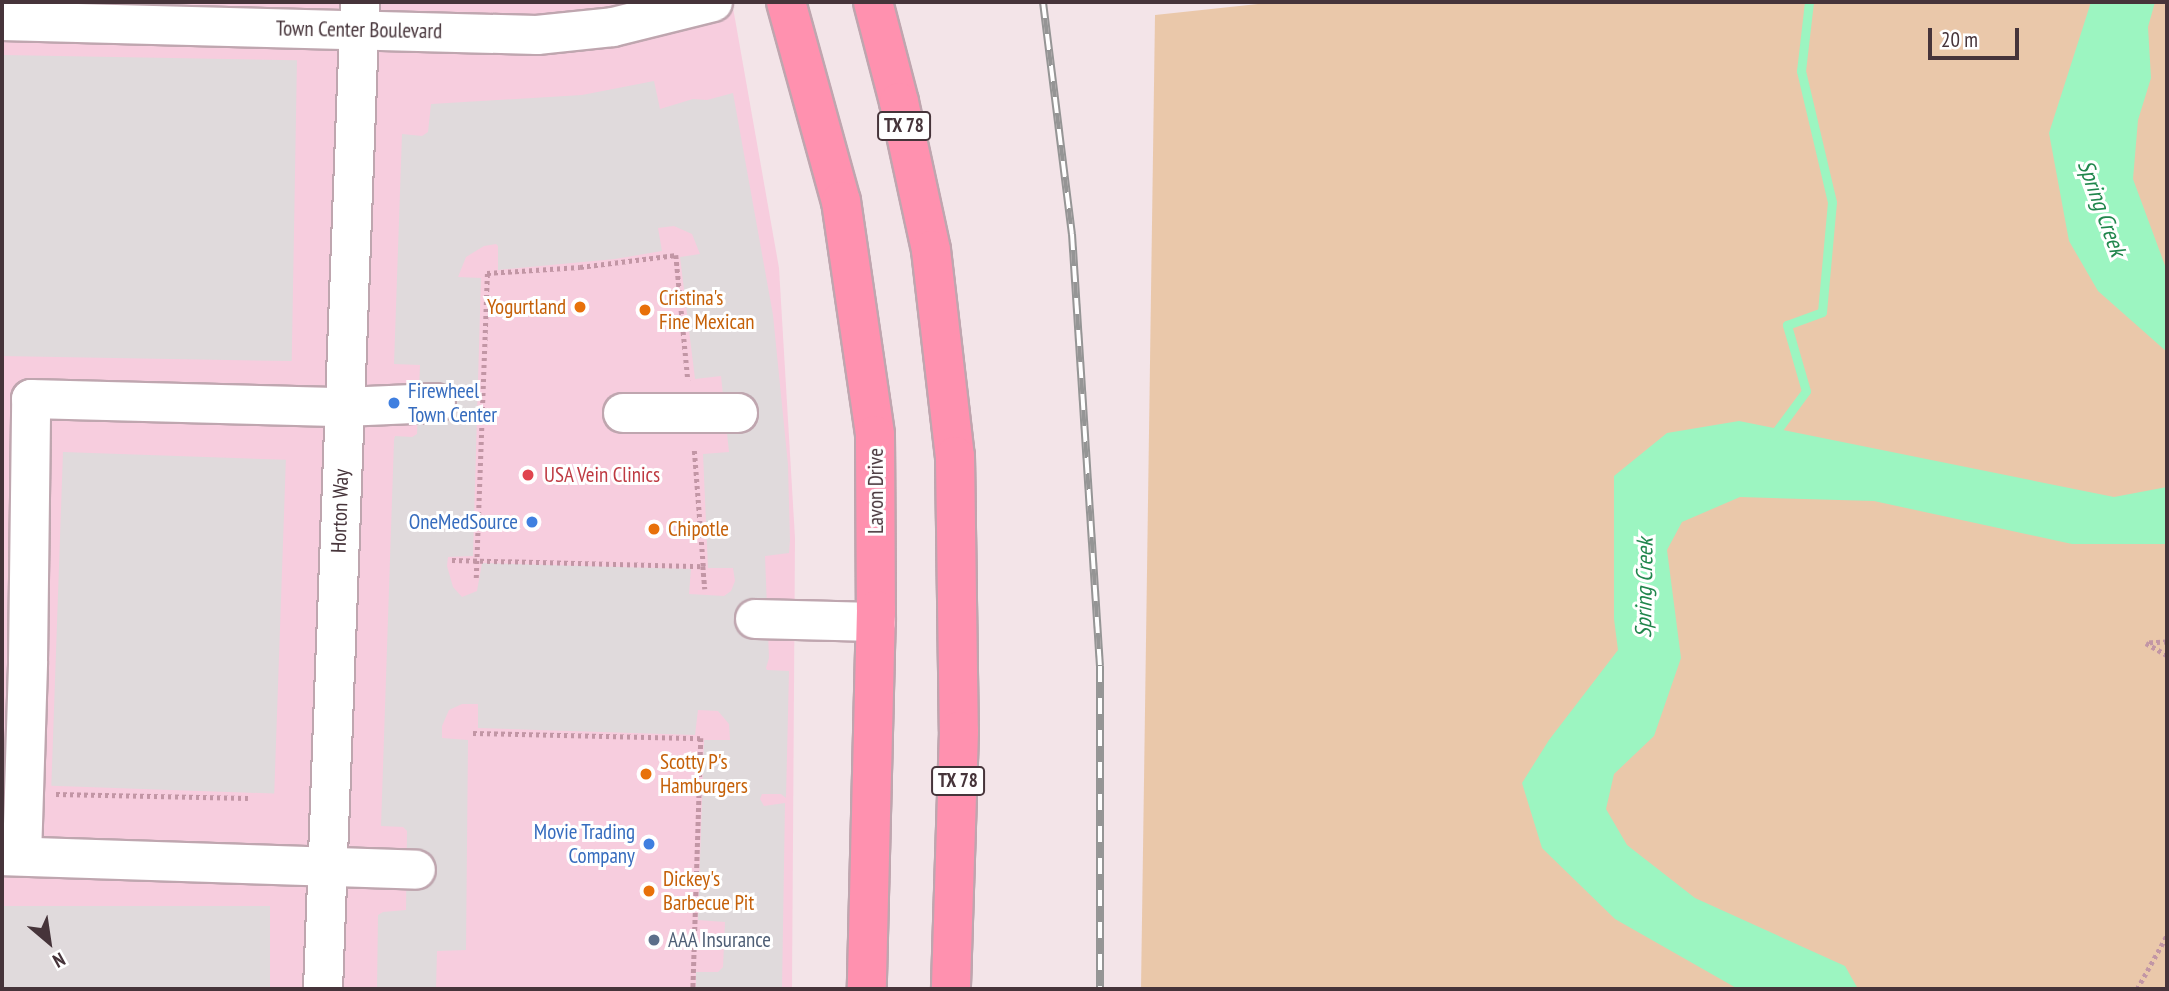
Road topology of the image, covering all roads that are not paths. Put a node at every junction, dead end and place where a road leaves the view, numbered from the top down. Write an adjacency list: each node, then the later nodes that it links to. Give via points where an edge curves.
1 (713, 2): 4 (street, Town Center Boulevard, via 613,27 537,35)
2 (786, 2): 12 (main road, Lavon Drive, via 841,201 862,341 875,435)
3 (873, 2): 18 (main road, TX 78, via 931,250 956,456 959,731)
4 (358, 17): 5 (street, Town Center Boulevard); 8 (street, Horton Way)
5 (2, 21)
6 (16, 398): 8 (street); 13 (street, via 29,661)
7 (436, 402): 8 (street)
8 (344, 407): 14 (street, Horton Way)
9 (623, 413): 10 (street)
10 (738, 413)
11 (755, 619): 12 (street)
12 (876, 622): 17 (main road, Lavon Drive)
13 (12, 856): 14 (street)
14 (326, 867): 15 (street); 16 (street, Horton Way)
15 (416, 870)
16 (323, 989)
17 (867, 989)
18 (951, 989)

